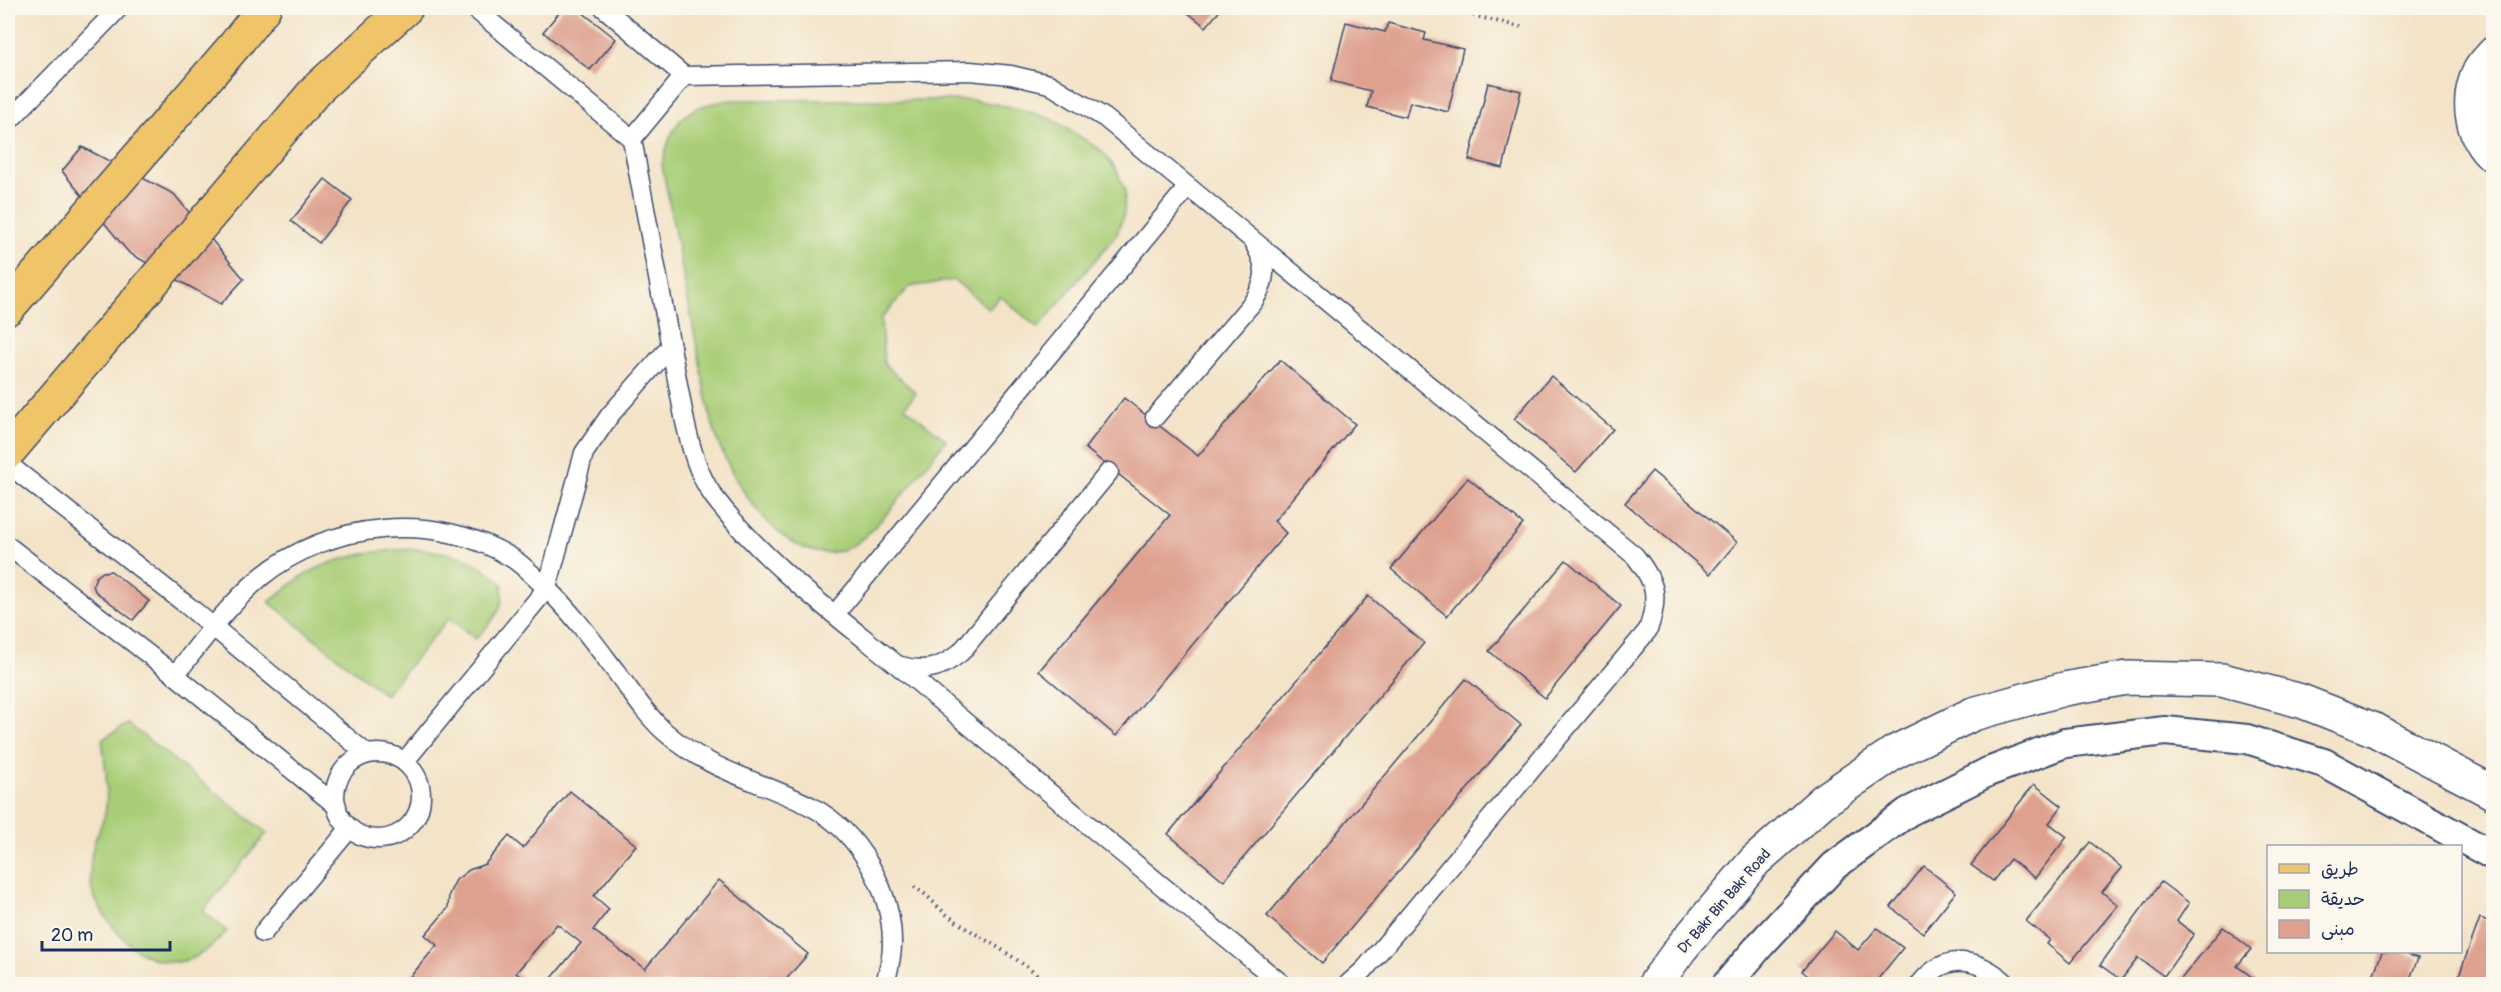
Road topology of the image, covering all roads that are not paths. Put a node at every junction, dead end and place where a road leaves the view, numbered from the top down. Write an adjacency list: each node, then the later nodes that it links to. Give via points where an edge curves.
1 (119, 8): 8 (lane)
2 (264, 8): 13 (main road)
3 (406, 8): 16 (main road, via 317,89)
4 (474, 8): 9 (lane)
5 (603, 8): 7 (lane)
6 (2493, 53): 10 (street, via 2479,70 2471,95 2474,123 2484,147)
7 (684, 76): 9 (lane); 11 (lane, via 970,71 1011,75 1049,84 1082,102)
8 (8, 122)
9 (632, 139): 14 (lane)
10 (2493, 156)
11 (1187, 188): 12 (lane); 21 (lane)
12 (1253, 243): 15 (lane, via 1262,259 1263,286); 34 (lane, via 1635,556 1655,589 1648,630 1364,970)
13 (8, 308)
14 (671, 346): 20 (lane, via 610,415 584,453); 21 (lane, via 694,458 713,495 763,552)
15 (1155, 417)
16 (8, 452)
17 (8, 464): 22 (lane)
18 (1109, 472): 23 (lane, via 961,652 934,669 916,670)
19 (8, 546): 24 (lane)
20 (547, 588): 22 (lane, via 513,558 473,540 426,528 379,529 326,540 295,554 262,576); 26 (lane); 32 (lane, via 664,731 695,755 732,775 812,807 835,822 868,862 880,885 891,921 892,947)
21 (835, 614): 23 (lane)
22 (213, 627): 24 (lane); 25 (lane)
23 (896, 664): 33 (lane)
24 (175, 675): 28 (lane)
25 (368, 754): 26 (lane, via 384,753); 28 (lane, via 344,769 337,783)
26 (405, 761): 29 (lane, via 418,779 422,793 413,821 388,838 373,838)
27 (2493, 793): 35 (street, Dr Bakr Bin Bakr Road, via 2375,730 2301,701 2222,680 2127,678 2064,689 1974,714 1895,752 1823,801 1755,861)
28 (337, 806): 29 (lane)
29 (350, 828): 31 (lane)
30 (2493, 856): 36 (street, via 2324,763 2247,739 2165,731 2065,743 1988,772 1908,812 1834,866)
31 (263, 933)
32 (885, 984)
33 (1282, 984)
34 (1348, 984)
35 (1655, 984)
36 (1726, 984)
37 (1920, 984): 38 (lane, via 1944,964 1969,961)
38 (2007, 984)

